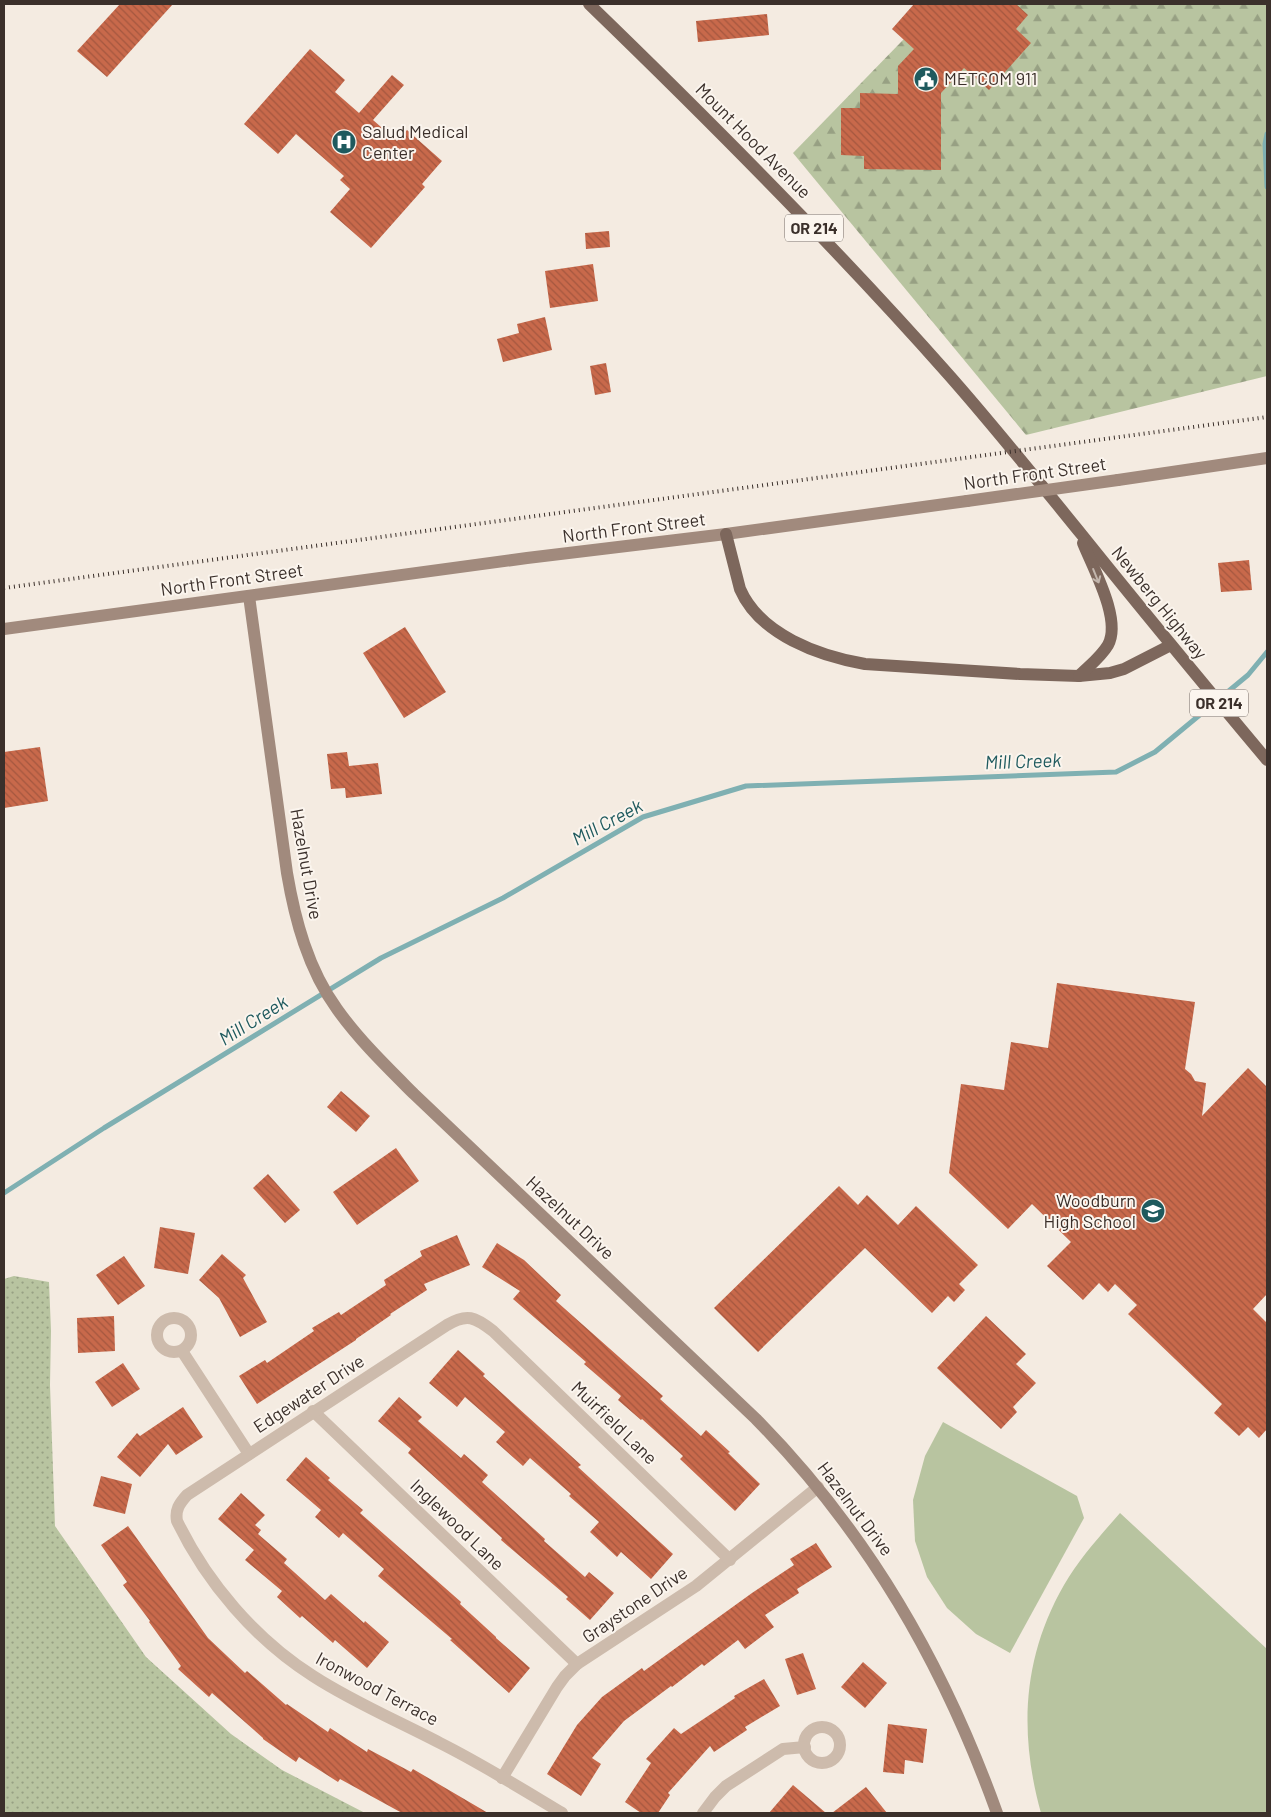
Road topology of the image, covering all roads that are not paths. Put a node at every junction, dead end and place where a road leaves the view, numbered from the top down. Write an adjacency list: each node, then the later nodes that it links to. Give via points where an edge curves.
1 (589, 4): 3 (main road, Mount Hood Avenue / OR 214, via 812,226 948,374)
2 (1267, 458): 5 (street, North Front Street, bridge)
3 (1026, 466): 4 (main road, Newberg Highway / OR 214)
4 (1078, 531): 8 (main road, Newberg Highway / OR 214); 9 (main road, one-way to 9, via 1104,595 1112,625 1108,645)
5 (726, 534): 6 (street, North Front Street); 9 (main road, via 736,577 751,608 777,631 819,652 865,664)
6 (249, 596): 7 (street, North Front Street); 15 (street, Hazelnut Drive, via 293,908 310,958 336,1008 364,1043 414,1094 756,1419)
7 (4, 629)
8 (1171, 645): 9 (main road, via 1124,669); 10 (main road, Newberg Highway / OR 214)
9 (1080, 676)
10 (1267, 760)
11 (470, 1317): 13 (street, Edgewater Drive, via 446,1324); 17 (street, Muirfield Lane, via 493,1331)
12 (182, 1351): 14 (street)
13 (313, 1411): 14 (street, Edgewater Drive); 18 (street, Inglewood Lane)
14 (249, 1454): 16 (street, Edgewater Drive, via 187,1495)
15 (818, 1487): 17 (street, Graystone Drive); 23 (street, Hazelnut Drive, via 887,1582 926,1649 964,1726)
16 (176, 1512): 20 (street, Ironwood Terrace, via 183,1533 213,1581 248,1623 283,1655 328,1686)
17 (730, 1560): 18 (street, Graystone Drive, via 681,1597)
18 (577, 1664): 20 (street, Graystone Drive, via 557,1687)
19 (805, 1747): 22 (street, via 783,1749 726,1786)
20 (502, 1778): 21 (street, Ironwood Terrace)
21 (562, 1813)
22 (703, 1813)
23 (997, 1813)

